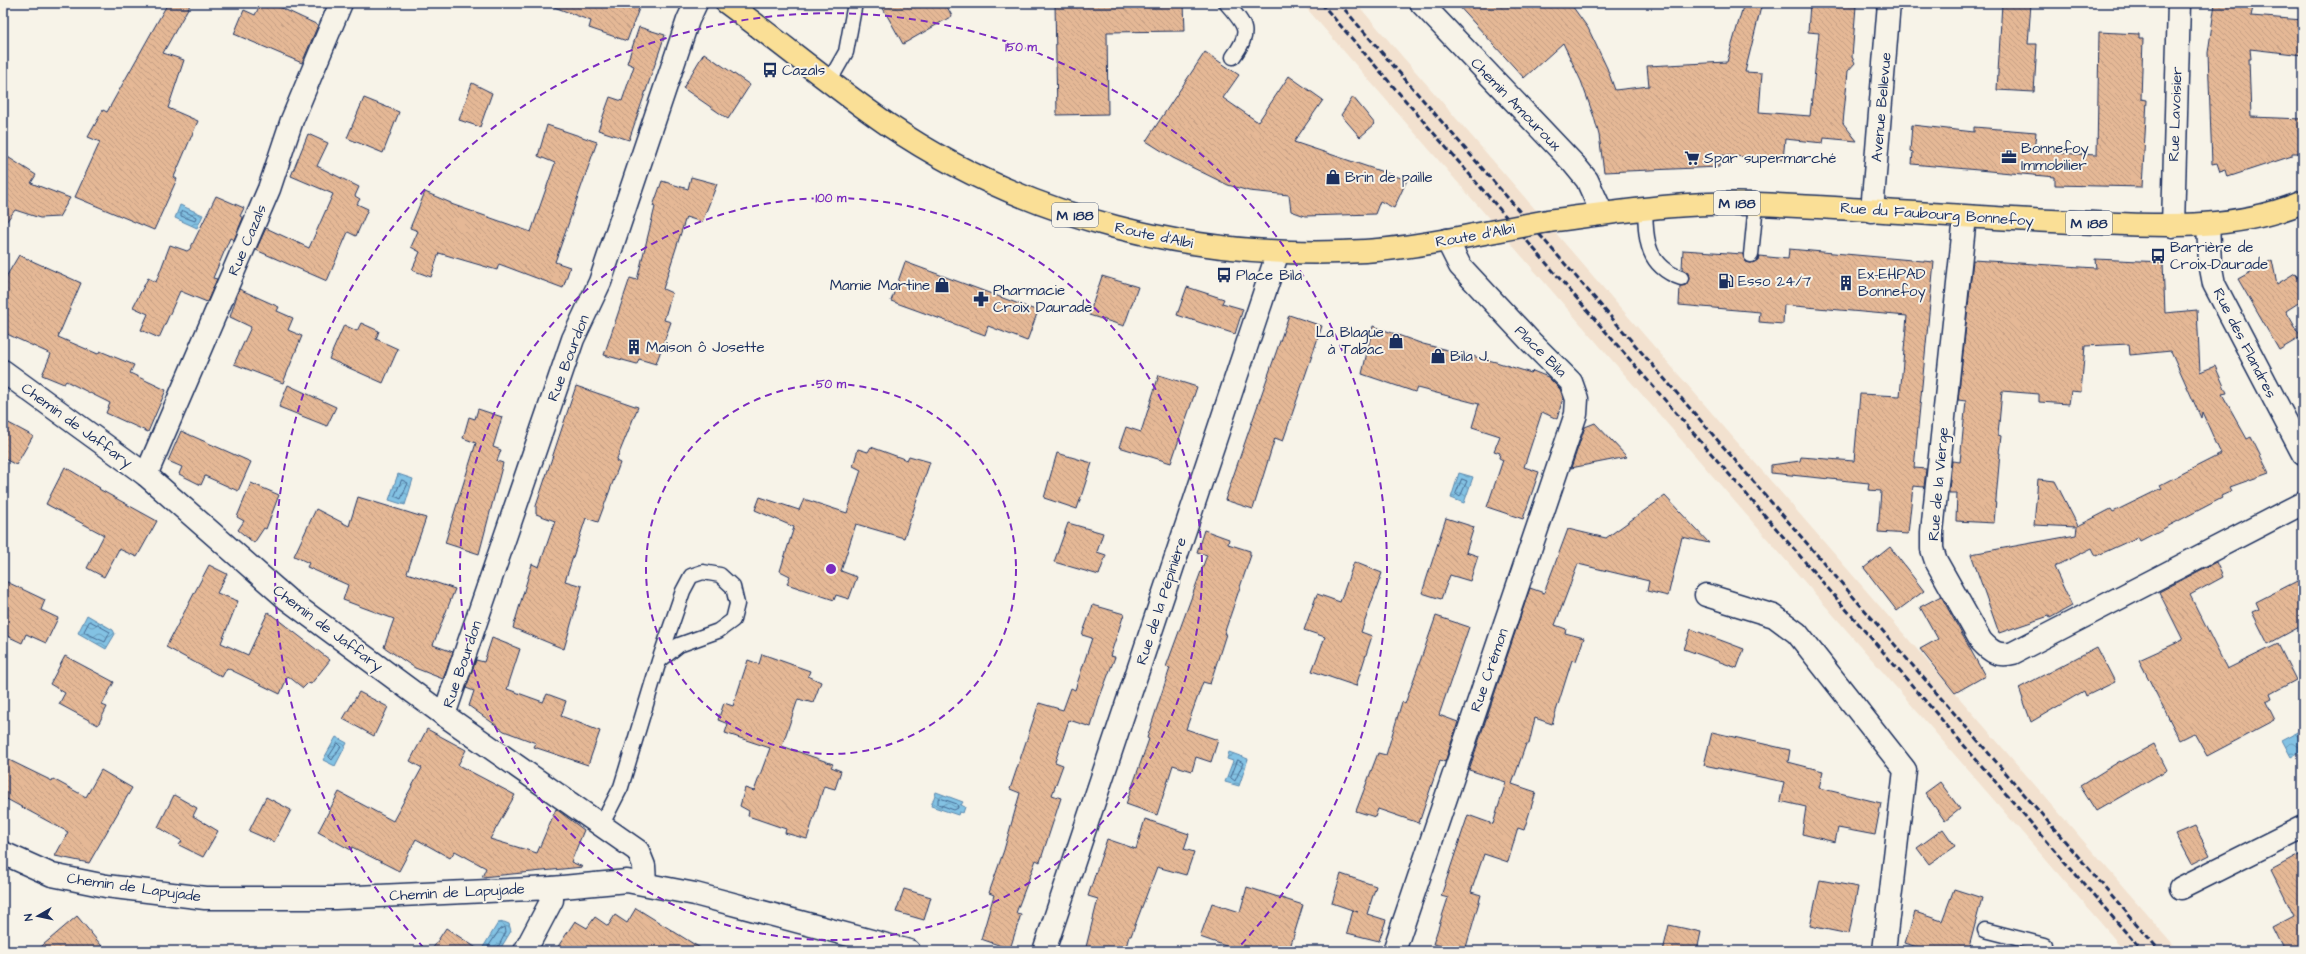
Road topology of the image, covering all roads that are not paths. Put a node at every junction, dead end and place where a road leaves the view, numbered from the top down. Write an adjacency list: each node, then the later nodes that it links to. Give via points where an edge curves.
1 (341, 3): 27 (street, Rue Cazals, via 292,120 269,189)
2 (696, 3): 31 (street, Rue Bourdon, via 688,20 600,282 573,339)
3 (726, 3): 10 (main road, Route d'Albi / M 188)
4 (855, 3): 10 (lane, via 846,52)
5 (1226, 3): 9 (lane, via 1244,24 1246,33 1243,44)
6 (1421, 3): 15 (street, Chemin Amouroux, via 1573,163 1587,180)
7 (1890, 3): 14 (street, Avenue Bellevue)
8 (2179, 3): 19 (street, Rue Lavoisier)
9 (1233, 58)
10 (830, 80): 21 (main road, Route d'Albi / M 188, via 887,124 946,160 984,180 1056,210 1171,240)
11 (2303, 202): 18 (main road, Rue du Faubourg Bonnefoy / M 188, via 2246,219)
12 (1756, 204): 13 (main road, Rue du Faubourg Bonnefoy / M 188, via 1682,204); 14 (main road, Rue du Faubourg Bonnefoy / M 188); 22 (lane)
13 (1645, 208): 15 (main road, Rue du Faubourg Bonnefoy / M 188); 23 (lane, via 1646,239 1653,258 1667,273)
14 (1872, 211): 16 (main road, Rue du Faubourg Bonnefoy / M 188)
15 (1602, 213): 17 (main road, Rue du Faubourg Bonnefoy / M 188)
16 (1965, 217): 19 (main road, Rue du Faubourg Bonnefoy / M 188); 28 (street, Rue de la Vierge, via 1932,550 1981,641 1988,649 1996,654 2005,655 2013,652)
17 (1559, 220): 20 (main road, Route d'Albi / M 188, bridge)
18 (2208, 225): 19 (main road, Rue du Faubourg Bonnefoy / M 188); 26 (street, Rue des Flandres, via 2214,284)
19 (2173, 226)
20 (1447, 240): 21 (main road, Route d'Albi / M 188, via 1366,251); 25 (street, Place Bila, via 1460,266)
21 (1278, 252): 41 (street, Rue de la Pépinière)
22 (1751, 255)
23 (1681, 278)
24 (3, 371): 27 (street, Chemin de Jaffary)
25 (1575, 388): 42 (street, Rue Crémon, via 1578,399 1576,414)
26 (2303, 454)
27 (146, 475): 31 (street, Chemin de Jaffary, via 287,599)
28 (2303, 503)
29 (1706, 595): 43 (street, via 1774,616 1797,633 1905,770)
30 (660, 661): 30 (lane, via 679,645 718,631 733,620 737,604 733,587 720,575 703,572 691,576 683,591); 32 (lane, via 621,786)
31 (444, 715): 32 (street, Chemin de Jaffary)
32 (602, 824): 35 (street, Chemin de Jaffary, via 638,851 644,866)
33 (2303, 827): 37 (street)
34 (5, 857): 36 (street, Chemin de Lapujade, via 52,875 106,886 205,898 335,898)
35 (645, 883): 36 (street, Chemin de Lapujade, via 620,881); 39 (street, Chemin de Lapujade)
36 (552, 888): 40 (street, via 552,900)
37 (2181, 888)
38 (1985, 930): 44 (lane, via 2044,945)
39 (904, 950)
40 (525, 951)
41 (1044, 951)
42 (1394, 951)
43 (1884, 951)
44 (2044, 951)

